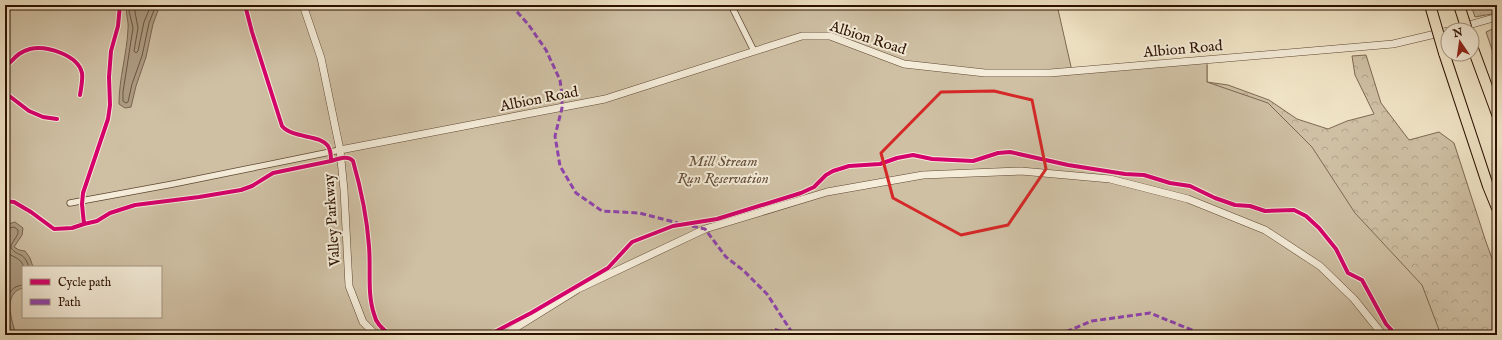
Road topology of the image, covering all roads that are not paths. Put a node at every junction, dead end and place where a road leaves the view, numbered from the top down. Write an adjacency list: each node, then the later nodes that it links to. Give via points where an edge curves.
1 (303, 5): 12 (street, Valley Parkway, via 321,58)
2 (731, 5): 9 (street)
3 (1430, 5): 14 (highway, bridge)
4 (1459, 5): 6 (highway, bridge)
5 (1497, 17): 7 (street)
6 (1464, 22)
7 (1479, 22)
8 (1440, 33): 9 (street, Albion Road, via 1393,44 1050,73 985,73 904,64 830,36 802,36)
9 (754, 51): 12 (street, Albion Road, via 605,99)
10 (1478, 62): 11 (highway)
11 (1497, 114)
12 (340, 150): 13 (street); 15 (street, Valley Parkway, via 349,286 363,322)
13 (70, 203)
14 (1497, 208)
15 (376, 335)
16 (504, 335): 17 (street, via 578,289 705,229 827,192 923,175 1021,171 1110,179 1188,199 1265,230 1320,266 1354,299)
17 (1383, 335)

